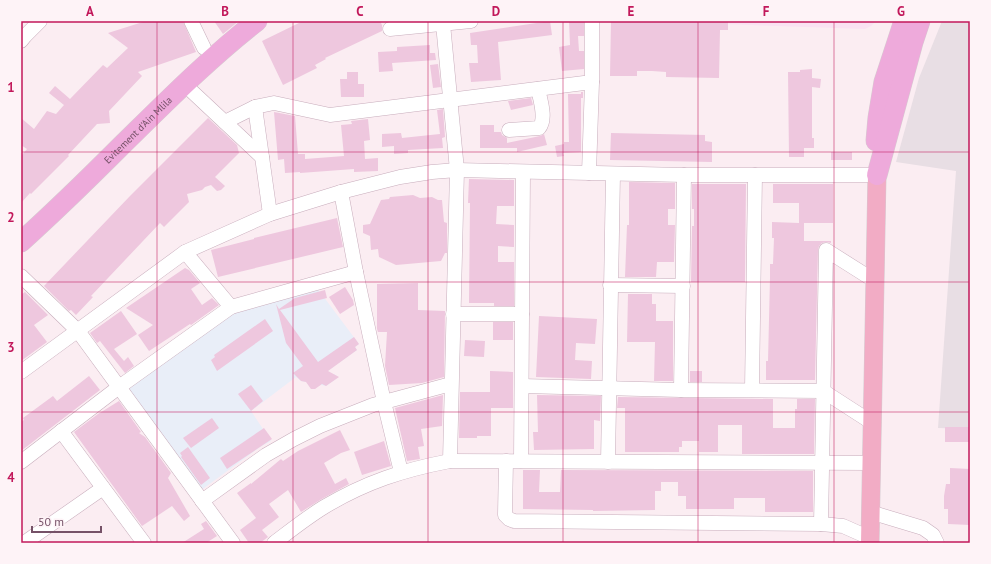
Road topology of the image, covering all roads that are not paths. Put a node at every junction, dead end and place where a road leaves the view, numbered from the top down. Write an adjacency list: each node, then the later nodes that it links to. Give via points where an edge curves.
1 (40, 21): 11 (street)
2 (191, 21): 12 (street)
3 (237, 21): 12 (highway, Evitement d'Ain Mlila)
4 (257, 21): 14 (highway, Evitement d'Ain Mlila, via 228,43)
5 (471, 21): 9 (street)
6 (592, 21): 13 (street)
7 (904, 21): 27 (highway, via 884,82 878,118)
8 (920, 21): 27 (highway)
9 (452, 23): 10 (street); 16 (street)
10 (390, 29)
11 (21, 42)
12 (204, 48): 30 (highway, Evitement d'Ain Mlila)
13 (592, 82): 15 (street); 23 (street)
14 (184, 84): 18 (street); 31 (highway, Evitement d'Ain Mlila)
15 (538, 89): 16 (street); 19 (street, via 542,124 539,128)
16 (449, 99): 17 (street, via 330,115 274,103); 21 (street)
17 (255, 107): 18 (street); 20 (street)
18 (225, 122): 20 (street)
19 (509, 130)
20 (262, 157): 29 (street)
21 (457, 170): 22 (street); 28 (street, via 400,177); 39 (street)
22 (523, 172): 23 (street); 40 (street)
23 (589, 173): 24 (street)
24 (613, 174): 25 (street); 36 (street)
25 (684, 175): 26 (street); 37 (street)
26 (756, 175): 27 (street); 48 (street)
27 (877, 175): 35 (main road)
28 (341, 192): 29 (street); 33 (street)
29 (270, 214): 32 (street)
30 (21, 227)
31 (21, 242)
32 (185, 252): 38 (street); 41 (street)
33 (356, 272): 38 (street); 50 (street)
34 (21, 276): 41 (street)
35 (875, 281): 49 (street, via 826,250); 51 (main road)
36 (610, 285): 37 (street); 46 (street)
37 (683, 286): 47 (street)
38 (231, 307): 45 (street)
39 (453, 314): 40 (street); 43 (street)
40 (522, 314): 44 (street)
41 (78, 331): 42 (street); 45 (street)
42 (21, 372)
43 (451, 384): 50 (street); 53 (street)
44 (522, 386): 46 (street); 55 (street)
45 (119, 387): 52 (street); 62 (street)
46 (609, 388): 47 (street); 57 (street)
47 (681, 390): 48 (street)
48 (752, 390): 49 (street)
49 (823, 391): 51 (street); 58 (street)
50 (384, 402): 60 (street); 62 (street, via 320,426 294,439 266,455)
51 (871, 422): 59 (main road)
52 (61, 431): 56 (street); 61 (street)
53 (450, 461): 54 (street); 60 (street)
54 (506, 461): 55 (street); 64 (street, via 505,515 514,521)
55 (521, 461): 57 (street)
56 (21, 462)
57 (608, 462): 58 (street)
58 (822, 463): 59 (street); 64 (street)
59 (871, 463): 63 (main road)
60 (401, 472): 69 (street, via 336,500)
61 (103, 488): 66 (street); 67 (street)
62 (202, 501): 68 (street)
63 (870, 512): 65 (main road); 70 (street, via 923,528 933,535)
64 (821, 524): 65 (street, via 843,526)
65 (870, 541)
66 (24, 543)
67 (144, 543)
68 (233, 543)
69 (274, 543)
70 (937, 543)

